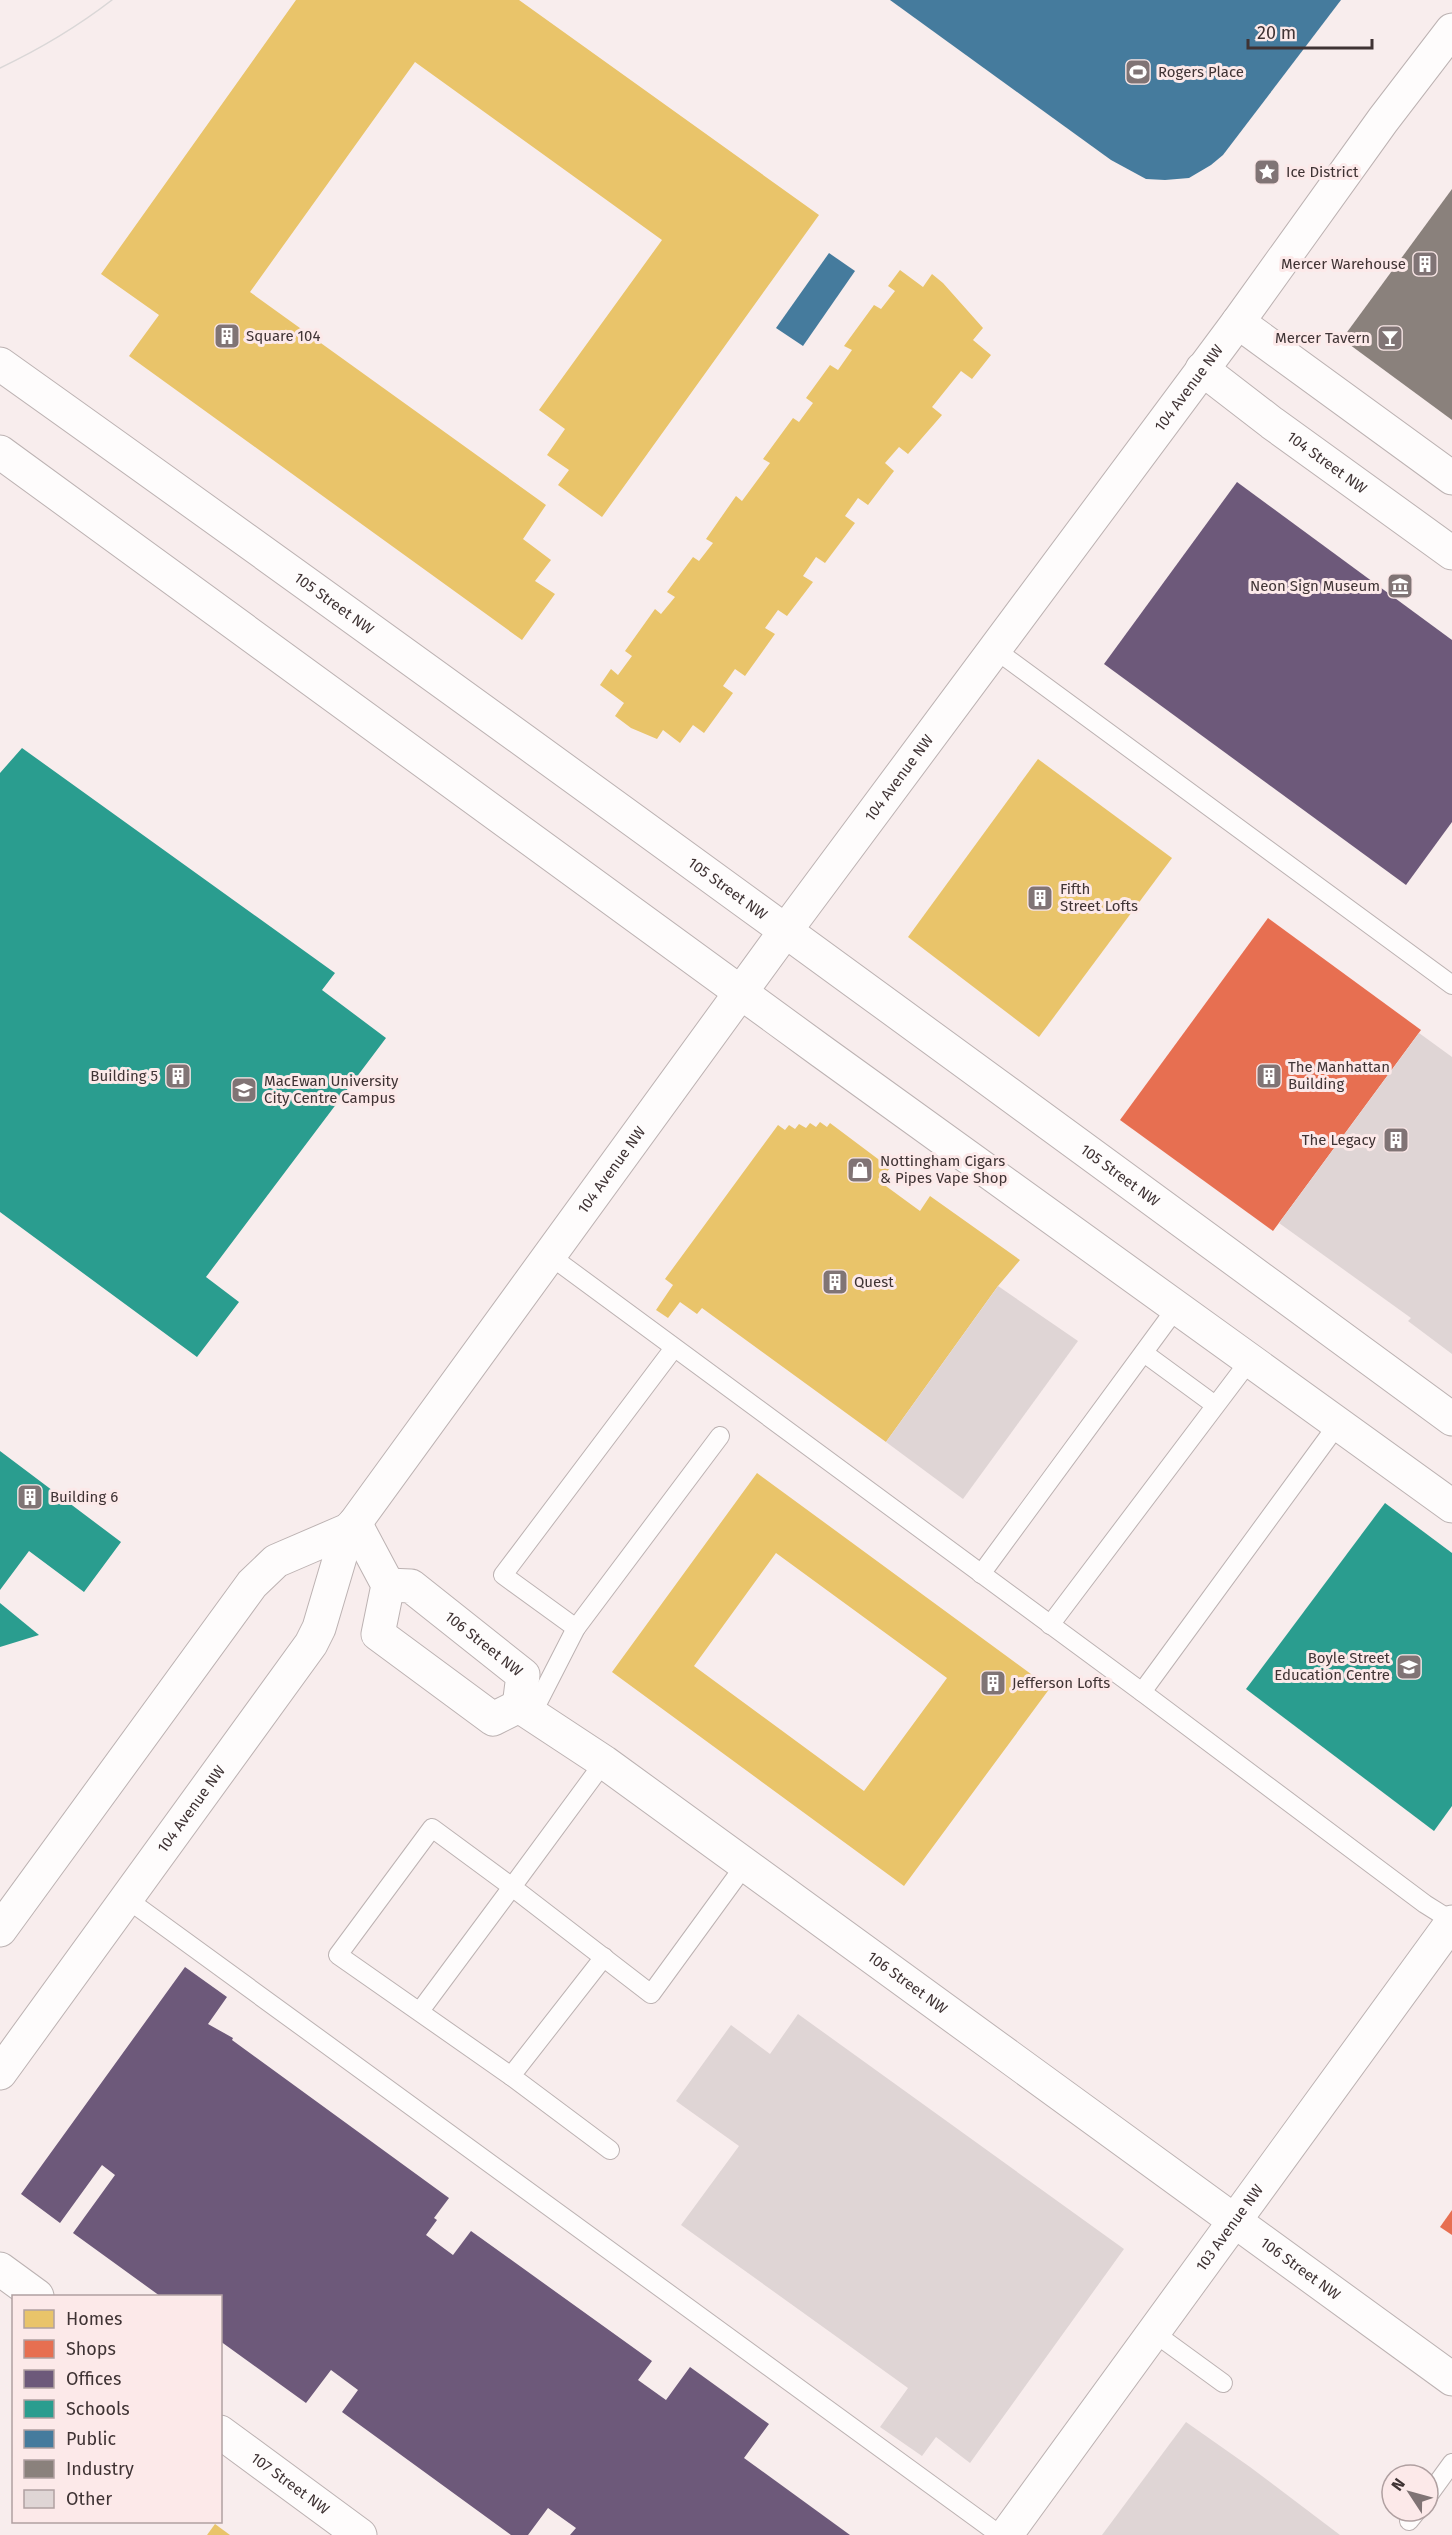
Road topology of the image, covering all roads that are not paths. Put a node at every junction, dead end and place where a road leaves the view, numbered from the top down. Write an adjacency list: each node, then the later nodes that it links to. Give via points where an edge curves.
1 (1448, 42): 2 (street, 104 Avenue NW, via 1383,120)
2 (1238, 322): 4 (street, 104 Avenue NW); 6 (street)
3 (0, 364): 9 (street, 105 Street NW)
4 (1202, 369): 7 (street, 104 Street NW); 8 (street, 104 Avenue NW)
5 (0, 452): 11 (street)
6 (1452, 478)
7 (1452, 553)
8 (993, 648): 9 (street, 104 Avenue NW); 10 (lane)
9 (786, 930): 11 (street, 104 Avenue NW); 18 (street, 105 Street NW)
10 (1452, 985)
11 (741, 992): 12 (street, 104 Avenue NW); 13 (street)
12 (549, 1255): 14 (lane); 22 (street, 104 Avenue NW)
13 (1177, 1307): 15 (lane); 16 (street)
14 (674, 1347): 23 (lane); 26 (lane, via 503,1575)
15 (1144, 1353): 17 (lane); 23 (lane)
16 (1250, 1359): 17 (lane); 19 (street)
17 (1215, 1405): 25 (lane)
18 (1452, 1419)
19 (1338, 1424): 21 (street); 27 (lane)
20 (720, 1436): 26 (lane)
21 (1452, 1506)
22 (352, 1526): 24 (street); 32 (street, 104 Avenue NW, via 311,1644); 34 (street, via 276,1561 252,1584)
23 (981, 1574): 25 (lane)
24 (388, 1585): 28 (street, 106 Street NW, via 411,1586 523,1675); 28 (street, via 378,1634 493,1719)
25 (1050, 1625): 27 (lane)
26 (576, 1628): 28 (lane)
27 (1142, 1692): 33 (lane)
28 (526, 1710): 29 (street, 106 Street NW)
29 (604, 1762): 30 (street, 106 Street NW); 31 (lane)
30 (746, 1865): 35 (lane, via 651,1994); 40 (street, 106 Street NW)
31 (512, 1887): 35 (lane); 36 (lane); 36 (lane, via 432,1828 338,1955)
32 (127, 1899): 37 (street, 104 Avenue NW); 50 (lane)
33 (1452, 1922): 40 (street, 103 Avenue NW)
34 (0, 1930)
35 (604, 1957): 38 (lane)
36 (420, 2011): 38 (lane)
37 (0, 2073)
38 (512, 2076): 39 (lane)
39 (610, 2150)
40 (1235, 2221): 43 (street, 103 Avenue NW); 44 (street, 106 Street NW)
41 (0, 2269): 42 (street)
42 (36, 2295)
43 (1154, 2332): 45 (lane); 51 (street, 103 Avenue NW)
44 (1452, 2379)
45 (1223, 2383)
46 (222, 2433): 49 (street, 107 Street NW)
47 (1452, 2463): 48 (lane)
48 (1440, 2480)
49 (360, 2535)
50 (1000, 2535)
51 (1006, 2535)

